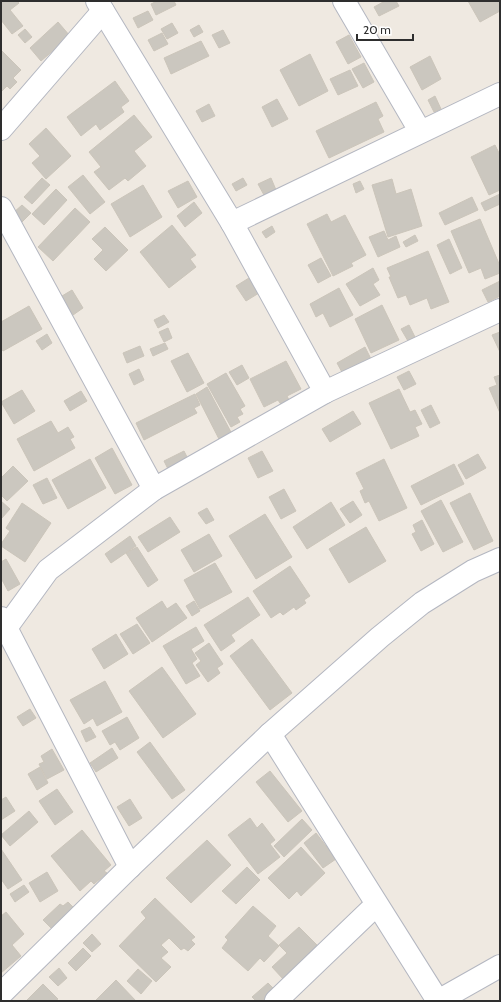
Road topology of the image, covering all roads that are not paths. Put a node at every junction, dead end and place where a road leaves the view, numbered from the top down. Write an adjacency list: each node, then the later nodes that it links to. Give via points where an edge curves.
1 (344, 1): 5 (street)
2 (100, 6): 4 (street); 7 (street)
3 (500, 94): 5 (street)
4 (1, 129)
5 (420, 131): 7 (street)
6 (1, 208): 10 (street)
7 (232, 223): 9 (street)
8 (500, 310): 9 (street)
9 (325, 392): 10 (street)
10 (154, 489): 12 (street, via 48,570)
11 (500, 559): 13 (street, via 472,571 422,603)
12 (4, 623): 14 (street)
13 (270, 734): 14 (street); 15 (street)
14 (130, 867): 17 (street)
15 (376, 904): 18 (street); 19 (street)
16 (500, 966): 19 (street)
17 (1, 994)
18 (276, 1001)
19 (438, 1001)

